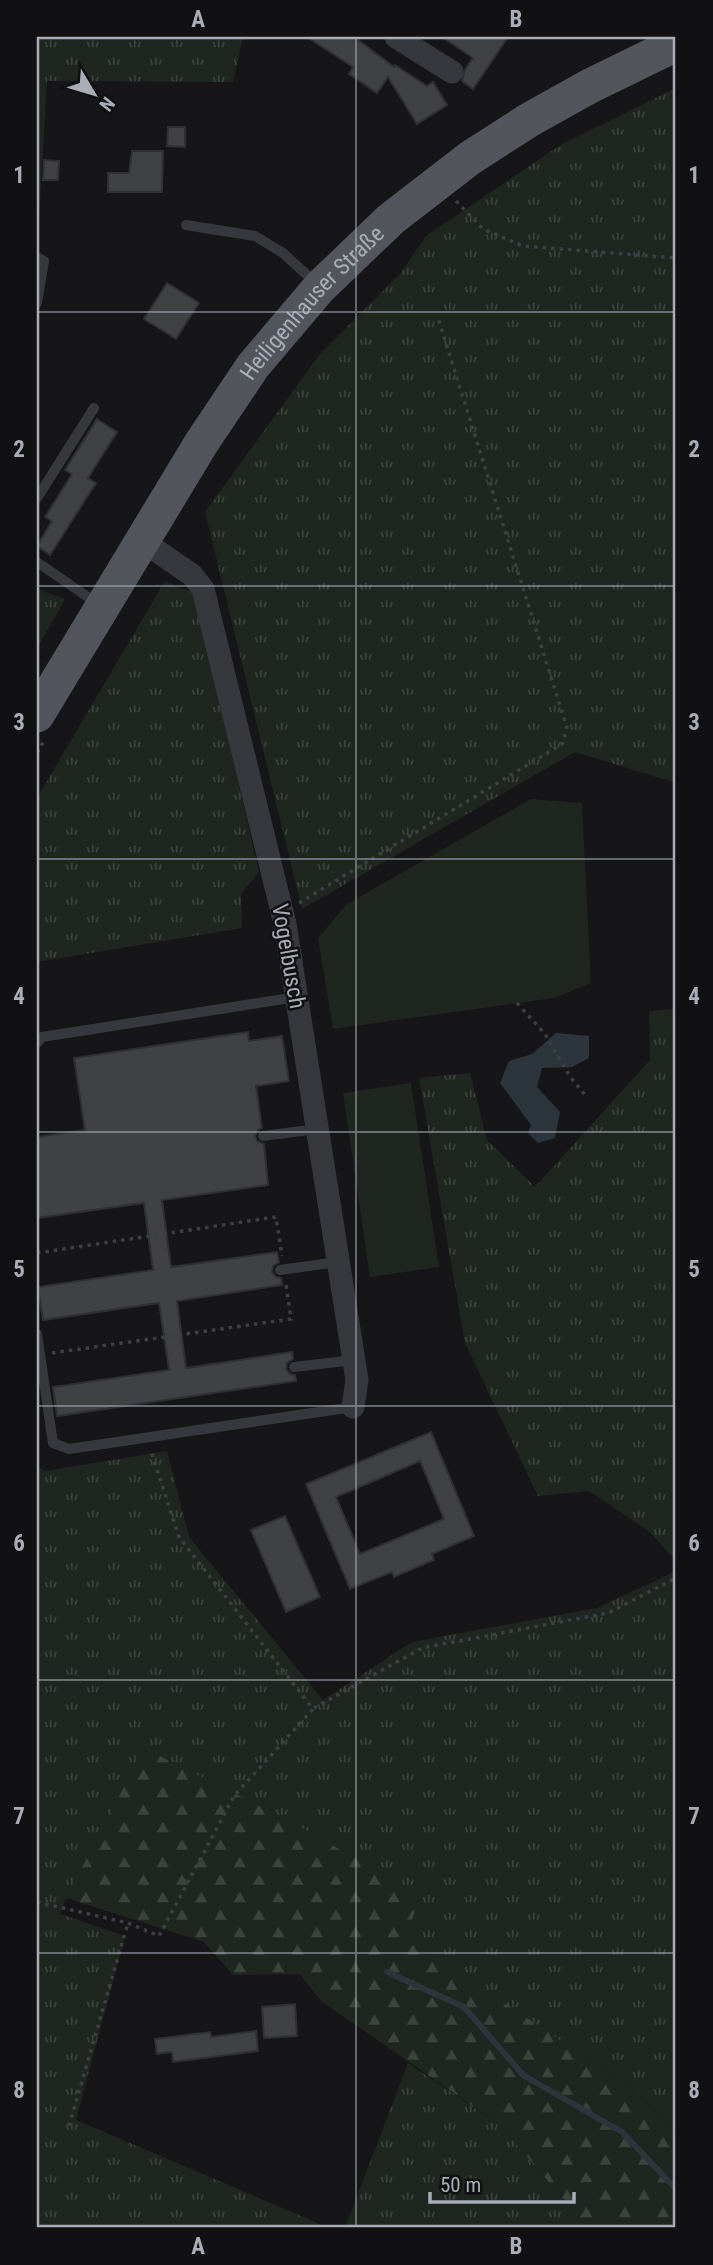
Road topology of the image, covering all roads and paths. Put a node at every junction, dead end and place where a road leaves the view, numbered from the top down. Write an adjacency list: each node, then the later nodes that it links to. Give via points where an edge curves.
1 (396, 37): 3 (street)
2 (676, 44): 4 (main road, Heiligenhauser Straße, via 539,115)
3 (452, 72)
4 (454, 169): 7 (path, via 453,198 483,229 523,246); 8 (main road, Heiligenhauser Straße, via 391,219)
5 (186, 225): 8 (lane, via 255,236)
6 (37, 257): 9 (lane, via 44,261)
7 (676, 258)
8 (320, 287): 13 (main road, Heiligenhauser Straße, via 253,366)
9 (37, 303)
10 (438, 318): 18 (path, via 567,727 562,744)
11 (94, 408): 12 (lane)
12 (37, 498)
13 (141, 541): 15 (main road, Heiligenhauser Straße); 18 (street, Vogelbusch, via 192,575 204,589)
14 (37, 562): 15 (lane)
15 (103, 608): 16 (main road, Heiligenhauser Straße, via 61,675)
16 (44, 722): 17 (path)
17 (37, 752)
18 (283, 913): 19 (street, Vogelbusch)
19 (297, 997): 21 (lane, via 42,1037); 23 (street, Vogelbusch)
20 (517, 1003): 22 (path, via 545,1034)
21 (37, 1044)
22 (586, 1096)
23 (317, 1129): 24 (lane); 26 (street, Vogelbusch)
24 (263, 1136)
25 (37, 1253): 27 (path, via 276,1217)
26 (338, 1262): 27 (lane); 30 (street, Vogelbusch)
27 (282, 1270): 29 (path, via 291,1319)
28 (37, 1334): 29 (lane)
29 (40, 1355): 33 (lane, via 53,1443 69,1449)
30 (354, 1360): 31 (lane); 32 (street, Vogelbusch)
31 (294, 1367)
32 (353, 1406): 33 (lane)
33 (147, 1438): 35 (path, via 179,1537)
34 (676, 1578): 35 (path, via 608,1613 422,1648)
35 (313, 1709): 37 (path, via 234,1796 159,1936)
36 (37, 1902): 37 (path)
37 (128, 1923): 38 (path)
38 (69, 2126)

